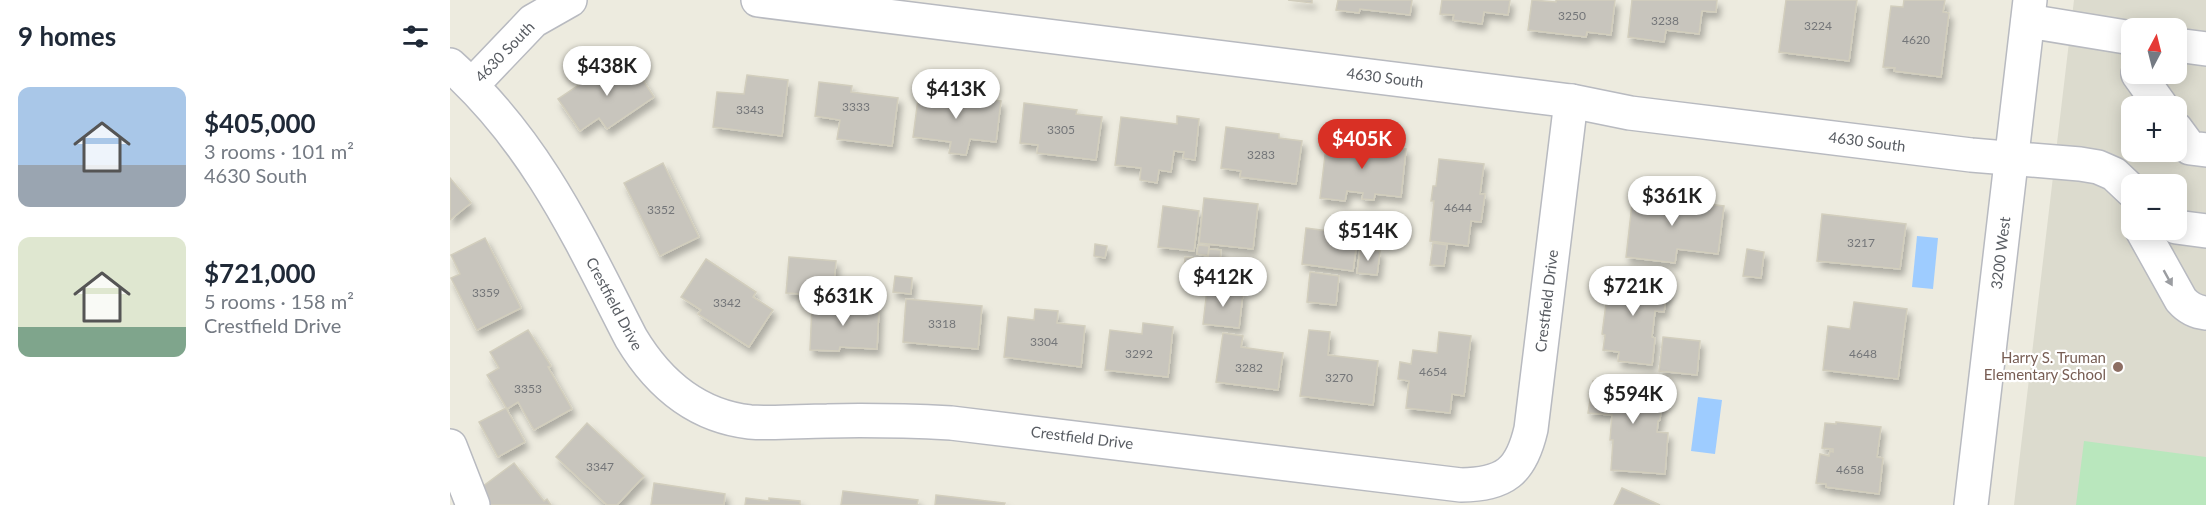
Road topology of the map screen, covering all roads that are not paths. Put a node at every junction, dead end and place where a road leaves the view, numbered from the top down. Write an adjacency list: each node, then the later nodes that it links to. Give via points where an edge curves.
1 (570, 0): 7 (street, 4630 South, via 533,21)
2 (758, 0): 8 (street, 4630 South)
3 (2029, 11): 4 (street); 11 (street, 3200 West)
4 (2121, 36)
5 (2187, 46): 6 (street)
6 (2206, 49)
7 (461, 76): 8 (street, Crestfield Drive, via 515,134 543,174 643,359 673,390 710,412 769,423 951,423 1461,484 1480,484 1513,471 1528,444)
8 (1571, 101): 11 (street, 4630 South, via 1630,113)
9 (2187, 144): 10 (street)
10 (2206, 150)
11 (2012, 159): 12 (street, 4630 South, via 2098,167); 19 (street, 3200 West)
12 (2121, 181)
13 (2187, 228): 14 (street)
14 (2206, 231)
15 (2148, 240): 16 (street, one-way to 16, via 2181,300)
16 (2206, 313)
17 (450, 446): 18 (street)
18 (473, 505)
19 (1971, 505)

